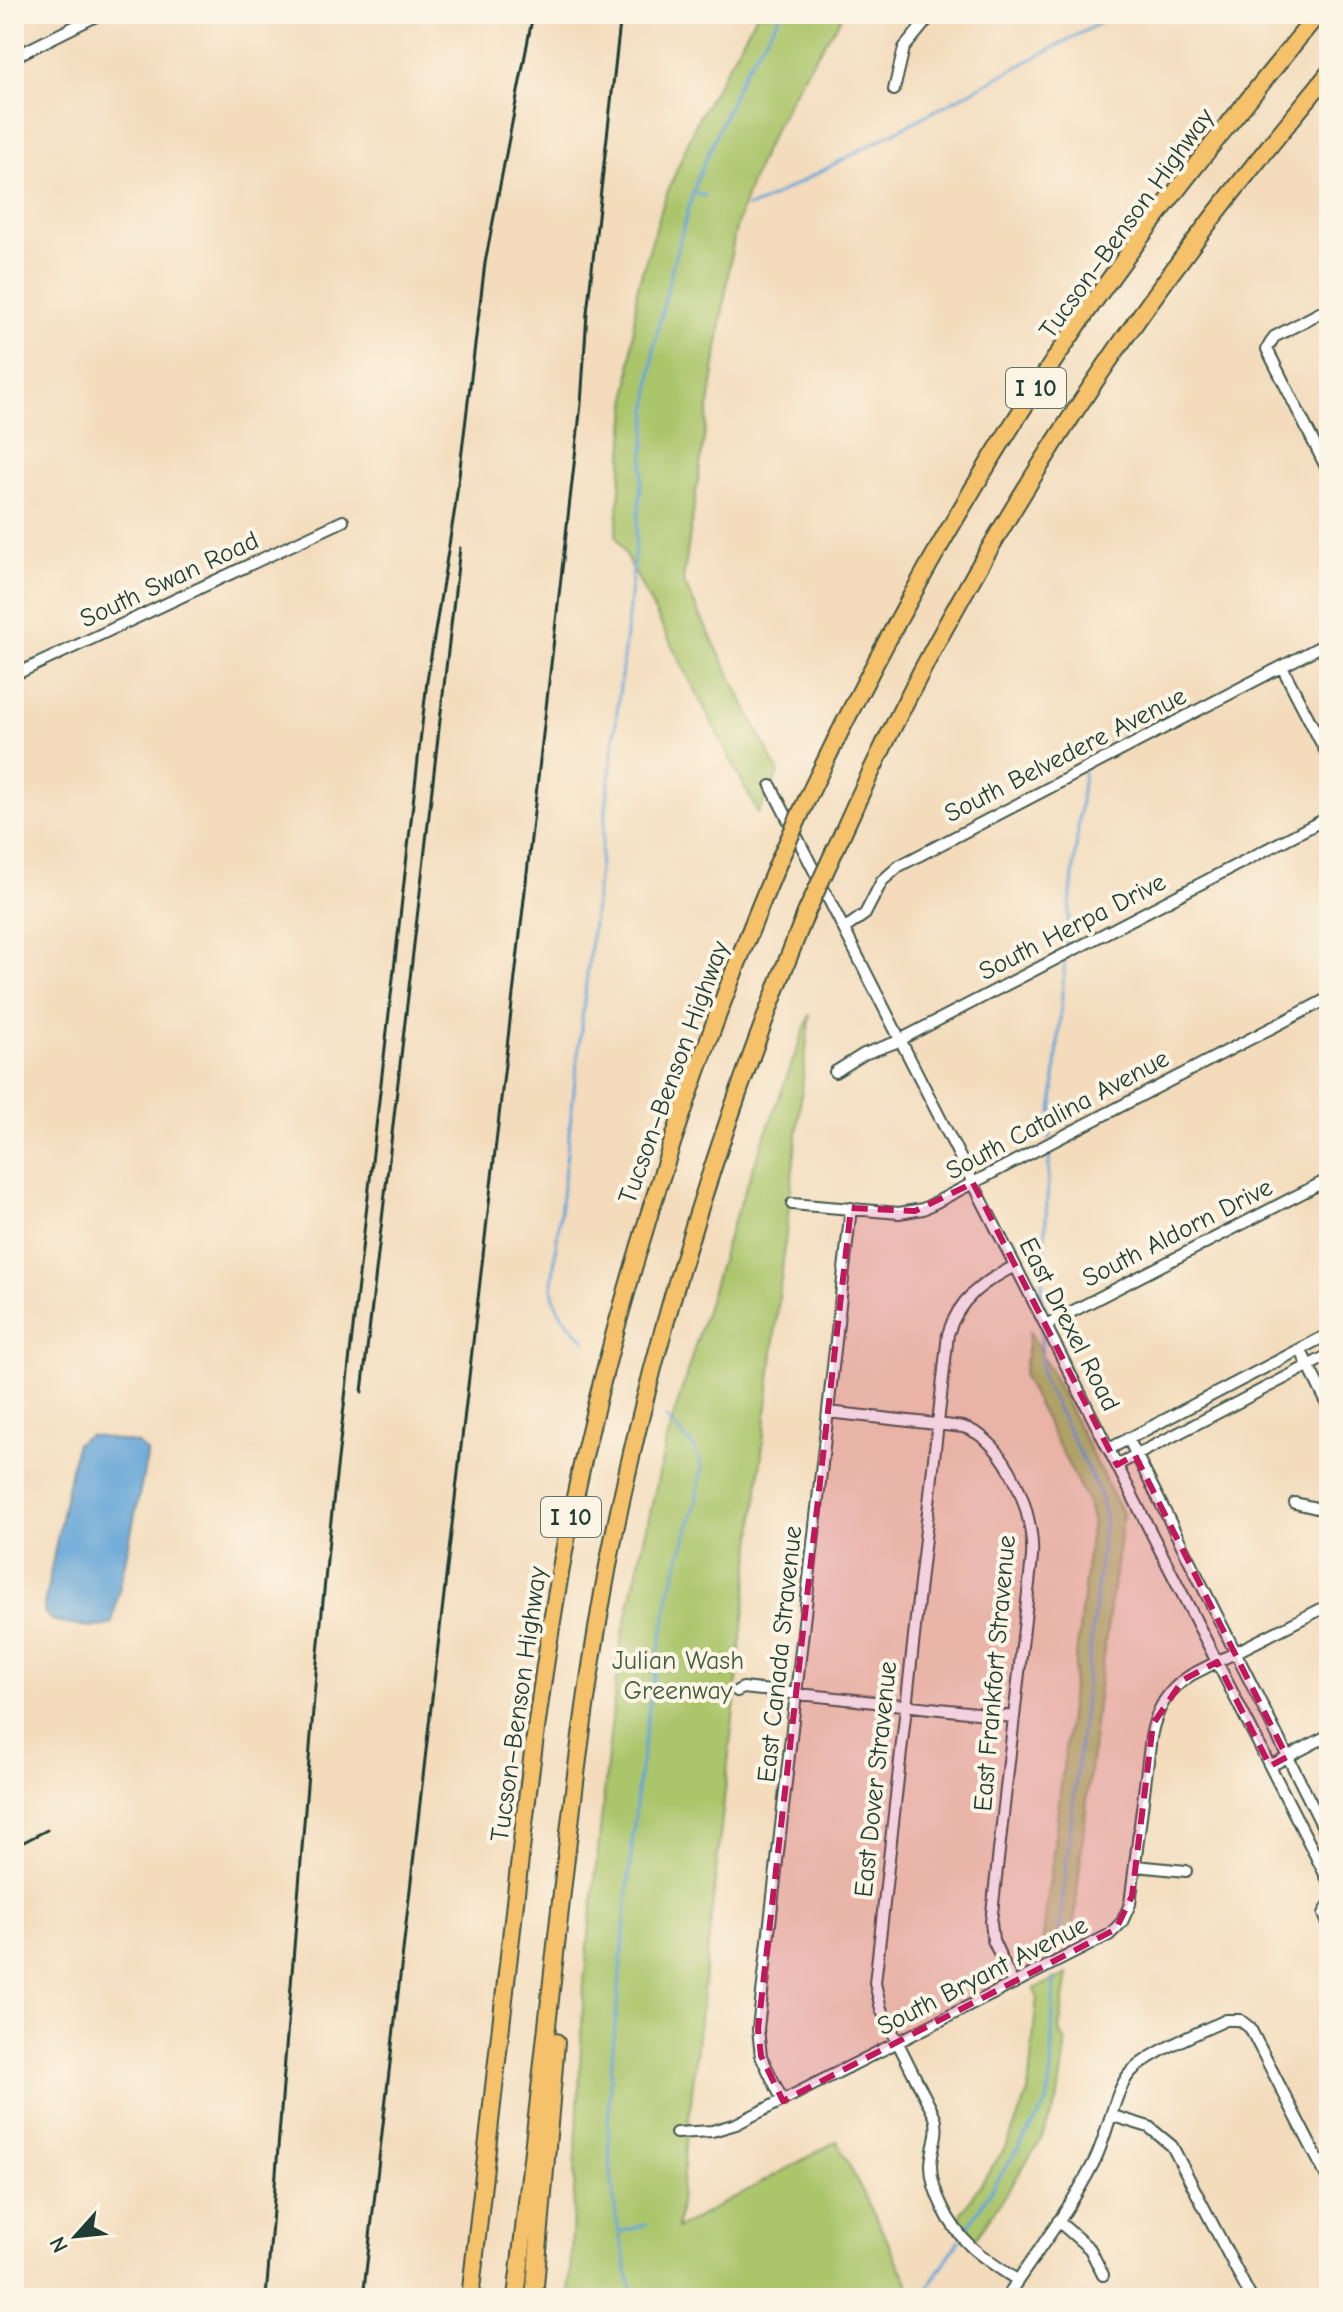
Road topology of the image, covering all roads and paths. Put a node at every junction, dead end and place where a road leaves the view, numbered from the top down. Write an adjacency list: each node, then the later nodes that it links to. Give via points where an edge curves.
1 (100, 14): 4 (street)
2 (932, 14): 6 (street, via 904,48)
3 (1318, 14): 62 (highway, Tucson–Benson Highway / I 10, bridge, via 1158,213 1025,404 870,671 779,861 719,1007 660,1176 579,1481 530,1766)
4 (14, 57)
5 (1329, 73): 47 (highway, I 10, bridge, via 1203,230 1045,458 935,647 806,913 726,1126 655,1358 611,1552)
6 (894, 90)
7 (1329, 308): 8 (street, via 1275,336 1267,349)
8 (1329, 473)
9 (343, 521): 12 (street, South Swan Road)
10 (1329, 642): 11 (street, South Belvedere Avenue)
11 (1282, 667): 13 (street); 16 (street, South Belvedere Avenue, via 899,866 882,881 865,914)
12 (14, 675)
13 (1329, 758)
14 (771, 786): 16 (street, East Drexel Road)
15 (1329, 817): 18 (street, South Herpa Drive)
16 (844, 929): 18 (street, East Drexel Road)
17 (1329, 998): 21 (street, South Catalina Avenue)
18 (900, 1040): 19 (street, South Herpa Drive); 21 (street, East Drexel Road)
19 (835, 1072)
20 (1329, 1179): 25 (street, South Aldorn Drive)
21 (973, 1183): 23 (street, South Catalina Avenue, via 915,1211); 24 (street, East Drexel Road)
22 (792, 1204): 23 (street, South Catalina Avenue)
23 (851, 1208): 31 (street, East Canada Stravenue)
24 (1015, 1266): 25 (street, East Drexel Road); 32 (street, East Dover Stravenue, via 978,1288 956,1312 948,1334)
25 (1046, 1325): 34 (street, East Drexel Road)
26 (1329, 1334): 27 (street)
27 (1300, 1349): 29 (street); 33 (street)
28 (1329, 1355): 29 (street)
29 (1308, 1366): 30 (street); 35 (street)
30 (1329, 1407)
31 (828, 1412): 32 (street, East Frankfort Stravenue); 43 (street, East Canada Stravenue)
32 (937, 1424): 44 (street, East Dover Stravenue); 45 (street, East Frankfort Stravenue, via 967,1428 992,1443 1028,1517 1032,1557)
33 (1128, 1438): 34 (street); 35 (street, East Drexel Road)
34 (1109, 1449): 36 (street, East Drexel Road)
35 (1135, 1455): 36 (street); 40 (street, East Drexel Road)
36 (1117, 1465): 41 (street, East Drexel Road)
37 (1295, 1503): 38 (street)
38 (1329, 1511)
39 (1329, 1605): 40 (street, South Bryant Avenue)
40 (1235, 1653): 41 (street, South Bryant Avenue); 48 (street, East Drexel Road)
41 (1217, 1662): 49 (street, East Drexel Road); 51 (street, South Bryant Avenue, via 1175,1687 1157,1712)
42 (737, 1691): 43 (street)
43 (797, 1692): 44 (street); 58 (street, East Canada Stravenue, via 757,2038)
44 (905, 1706): 45 (street); 57 (street, East Dover Stravenue, via 875,1975 878,2000)
45 (1014, 1717): 56 (street, East Frankfort Stravenue, via 991,1922 993,1940)
46 (1329, 1735): 48 (street)
47 (580, 1741): 68 (highway, I 10); 69 (highway)
48 (1287, 1757): 49 (street); 50 (street, East Drexel Road)
49 (1270, 1766): 53 (street, East Drexel Road)
50 (1329, 1839)
51 (1136, 1866): 52 (street); 56 (street, South Bryant Avenue, via 1130,1904 1116,1929)
52 (1186, 1871)
53 (1327, 1874)
54 (1329, 1905): 55 (street, via 1324,1914)
55 (1329, 1926)
56 (1013, 1984): 57 (street, South Bryant Avenue)
57 (898, 2042): 58 (street, South Bryant Avenue); 65 (street, East Dover Stravenue, via 937,2121 932,2176 947,2217 971,2249)
58 (783, 2101): 60 (street, South Bryant Avenue, via 726,2127)
59 (1113, 2116): 61 (street, via 1123,2082 1141,2063 1223,2021 1240,2020 1254,2033); 63 (street, via 1093,2165); 71 (street, via 1149,2127 1172,2146)
60 (676, 2133)
61 (1329, 2181)
62 (481, 2202): 66 (highway); 67 (highway, Tucson–Benson Highway / I 10)
63 (1058, 2221): 64 (street, via 1087,2245); 65 (street)
64 (1103, 2275)
65 (1017, 2280): 70 (street)
66 (462, 2298)
67 (470, 2298)
68 (516, 2298)
69 (534, 2298)
70 (1006, 2298)
71 (1251, 2298)

